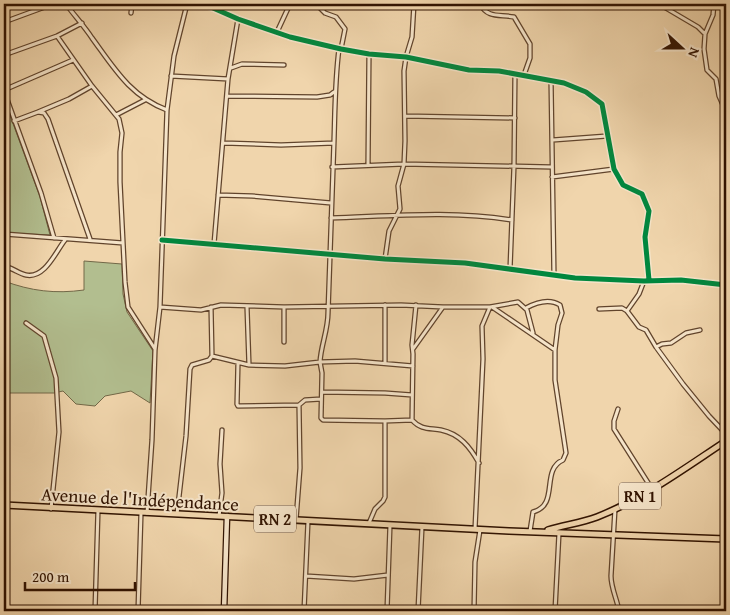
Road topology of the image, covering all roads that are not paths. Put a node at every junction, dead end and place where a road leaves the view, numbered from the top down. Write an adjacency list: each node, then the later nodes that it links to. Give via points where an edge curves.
1 (53, 4): 14 (street)
2 (66, 4): 15 (street)
3 (132, 4): 12 (street)
4 (187, 4): 28 (street)
5 (204, 4): 13 (street)
6 (290, 4): 16 (street)
7 (316, 4): 19 (street, via 336,17 345,29)
8 (414, 4): 22 (street, via 412,37)
9 (480, 4): 27 (street, via 494,16 514,17 529,40 532,51)
10 (659, 4): 17 (street)
11 (714, 4): 17 (street)
12 (131, 13)
13 (238, 19): 16 (street); 25 (street)
14 (4, 22)
15 (82, 23): 18 (street); 35 (street, via 117,73)
16 (278, 32): 19 (street)
17 (705, 34): 38 (street, via 707,70 716,80)
18 (57, 36): 21 (street); 23 (street)
19 (340, 49): 20 (street); 33 (street)
20 (369, 54): 22 (street); 47 (street)
21 (4, 56)
22 (406, 57): 26 (street, via 469,70); 40 (street)
23 (73, 60): 31 (street); 32 (street)
24 (284, 66): 25 (street, via 242,64)
25 (230, 68): 29 (street)
26 (515, 73): 27 (street); 41 (street)
27 (524, 75): 30 (street)
28 (171, 76): 29 (street); 36 (street)
29 (228, 79): 34 (street)
30 (552, 80): 43 (street, via 577,88 599,101 604,111); 44 (street)
31 (92, 86): 37 (street); 39 (street)
32 (4, 91): 42 (street)
33 (334, 92): 34 (street, via 317,97); 45 (street)
34 (227, 96): 46 (street)
35 (145, 100): 36 (street); 39 (street)
36 (166, 110): 63 (street)
37 (38, 112): 42 (street); 62 (street, via 44,113 48,119)
38 (726, 112)
39 (116, 115): 64 (street, via 122,133)
40 (405, 116): 41 (street); 48 (street)
41 (515, 118): 49 (street)
42 (14, 121): 60 (street)
43 (607, 136): 44 (street); 52 (street)
44 (552, 140): 51 (street)
45 (334, 143): 46 (street); 50 (street)
46 (224, 144): 54 (street)
47 (368, 164): 48 (street); 50 (street)
48 (404, 164): 49 (street); 56 (street, via 398,186 400,209)
49 (514, 166): 51 (street); 58 (street)
50 (332, 167): 55 (street)
51 (552, 167): 53 (street)
52 (614, 169): 53 (street); 72 (street, via 623,185 642,194 649,211 645,237)
53 (552, 177): 70 (street)
54 (218, 194): 55 (street); 65 (street)
55 (331, 203): 57 (street)
56 (396, 216): 57 (street); 58 (street, via 454,214); 67 (street, via 389,231)
57 (331, 218): 66 (street)
58 (512, 220): 68 (street)
59 (4, 234): 60 (street)
60 (54, 238): 61 (street)
61 (66, 239): 62 (street); 69 (street, via 50,262 34,275 8,267)
62 (90, 239): 64 (street)
63 (162, 240): 65 (street); 78 (street)
64 (123, 243): 94 (street, via 128,306)
65 (214, 244): 66 (street)
66 (330, 254): 67 (street); 80 (street)
67 (384, 259): 68 (street, via 455,262)
68 (510, 269): 70 (street)
69 (4, 270)
70 (554, 275): 71 (street)
71 (644, 280): 72 (street); 86 (street)
72 (649, 280): 73 (street)
73 (726, 285)
74 (385, 305): 75 (street); 80 (street); 98 (street)
75 (416, 305): 81 (street); 93 (street)
76 (247, 306): 79 (street); 83 (street); 100 (street)
77 (499, 306): 82 (street); 84 (street, via 518,302); 87 (street)
78 (160, 307): 79 (street, via 201,310); 94 (street)
79 (211, 307): 96 (street)
80 (328, 307): 83 (street); 97 (street)
81 (443, 307): 82 (street); 93 (street)
82 (491, 307): 87 (street); 116 (street, via 482,326)
83 (284, 308): 91 (street)
84 (526, 308): 90 (street); 95 (street, via 541,301 560,305 562,313)
85 (599, 309): 86 (street, via 622,308)
86 (627, 311): 92 (street, via 633,321 646,330)
87 (500, 312): 90 (street)
88 (26, 323): 119 (street, via 44,336 56,378 59,432)
89 (700, 330): 92 (street, via 686,332 671,343)
90 (533, 333): 95 (street)
91 (284, 342)
92 (656, 347): 114 (street)
93 (413, 349): 101 (street)
94 (155, 350): 122 (street, via 152,440)
95 (555, 350): 132 (street, via 555,380 566,452 563,460 552,468 549,492 542,508 533,512)
96 (212, 356): 99 (street); 123 (street, via 190,369)
97 (320, 362): 98 (street); 100 (street, via 285,366); 104 (street)
98 (385, 362): 101 (street)
99 (238, 363): 100 (street); 109 (street, via 237,405)
100 (249, 365)
101 (412, 366): 105 (street)
102 (724, 374): 103 (street)
103 (726, 380)
104 (322, 392): 105 (street); 107 (street)
105 (412, 395): 111 (street)
106 (7, 396): 108 (street)
107 (321, 399): 109 (street, via 304,400); 112 (street, via 322,419)
108 (4, 402)
109 (299, 404): 126 (street, via 300,468)
110 (618, 409): 117 (street, via 614,429)
111 (412, 420): 112 (street); 116 (street, via 420,427 457,437 471,449)
112 (386, 421): 128 (street, via 385,497)
113 (222, 430): 124 (street)
114 (726, 434)
115 (726, 441): 117 (main road, RN 1)
116 (479, 463): 131 (street)
117 (652, 489): 120 (main road, RN 1)
118 (4, 505): 119 (main road, Avenue de l'Indépendance / RN 2)
119 (52, 509): 121 (main road, Avenue de l'Indépendance / RN 2)
120 (615, 509): 133 (main road, RN 1); 135 (street)
121 (98, 510): 122 (main road, Avenue de l'Indépendance / RN 2); 139 (street)
122 (144, 513): 123 (main road, Avenue de l'Indépendance / RN 2); 140 (street)
123 (177, 514): 124 (main road, Avenue de l'Indépendance / RN 2)
124 (219, 516): 125 (main road, Avenue de l'Indépendance / RN 2)
125 (227, 516): 126 (main road, Avenue de l'Indépendance / RN 2); 141 (street)
126 (296, 521): 127 (main road, Avenue de l'Indépendance / RN 2)
127 (308, 521): 128 (main road, Avenue de l'Indépendance / RN 2); 138 (street)
128 (369, 524): 129 (main road, Avenue de l'Indépendance / RN 2)
129 (390, 525): 130 (main road, Avenue de l'Indépendance / RN 2); 137 (street)
130 (422, 526): 131 (main road, Avenue de l'Indépendance / RN 2); 144 (street)
131 (478, 529): 132 (main road, Avenue de l'Indépendance / RN 2); 145 (street)
132 (530, 531): 133 (main road, Avenue de l'Indépendance / RN 2)
133 (546, 531): 134 (main road, RN 2)
134 (559, 532): 135 (main road, RN 2); 146 (street)
135 (614, 534): 136 (main road, RN 2); 147 (street, via 611,584)
136 (726, 540)
137 (388, 575): 138 (street, via 354,579); 143 (street)
138 (306, 576): 142 (street)
139 (95, 611)
140 (138, 611)
141 (224, 611)
142 (304, 611)
143 (387, 611)
144 (418, 611)
145 (474, 611)
146 (555, 611)
147 (619, 611)

